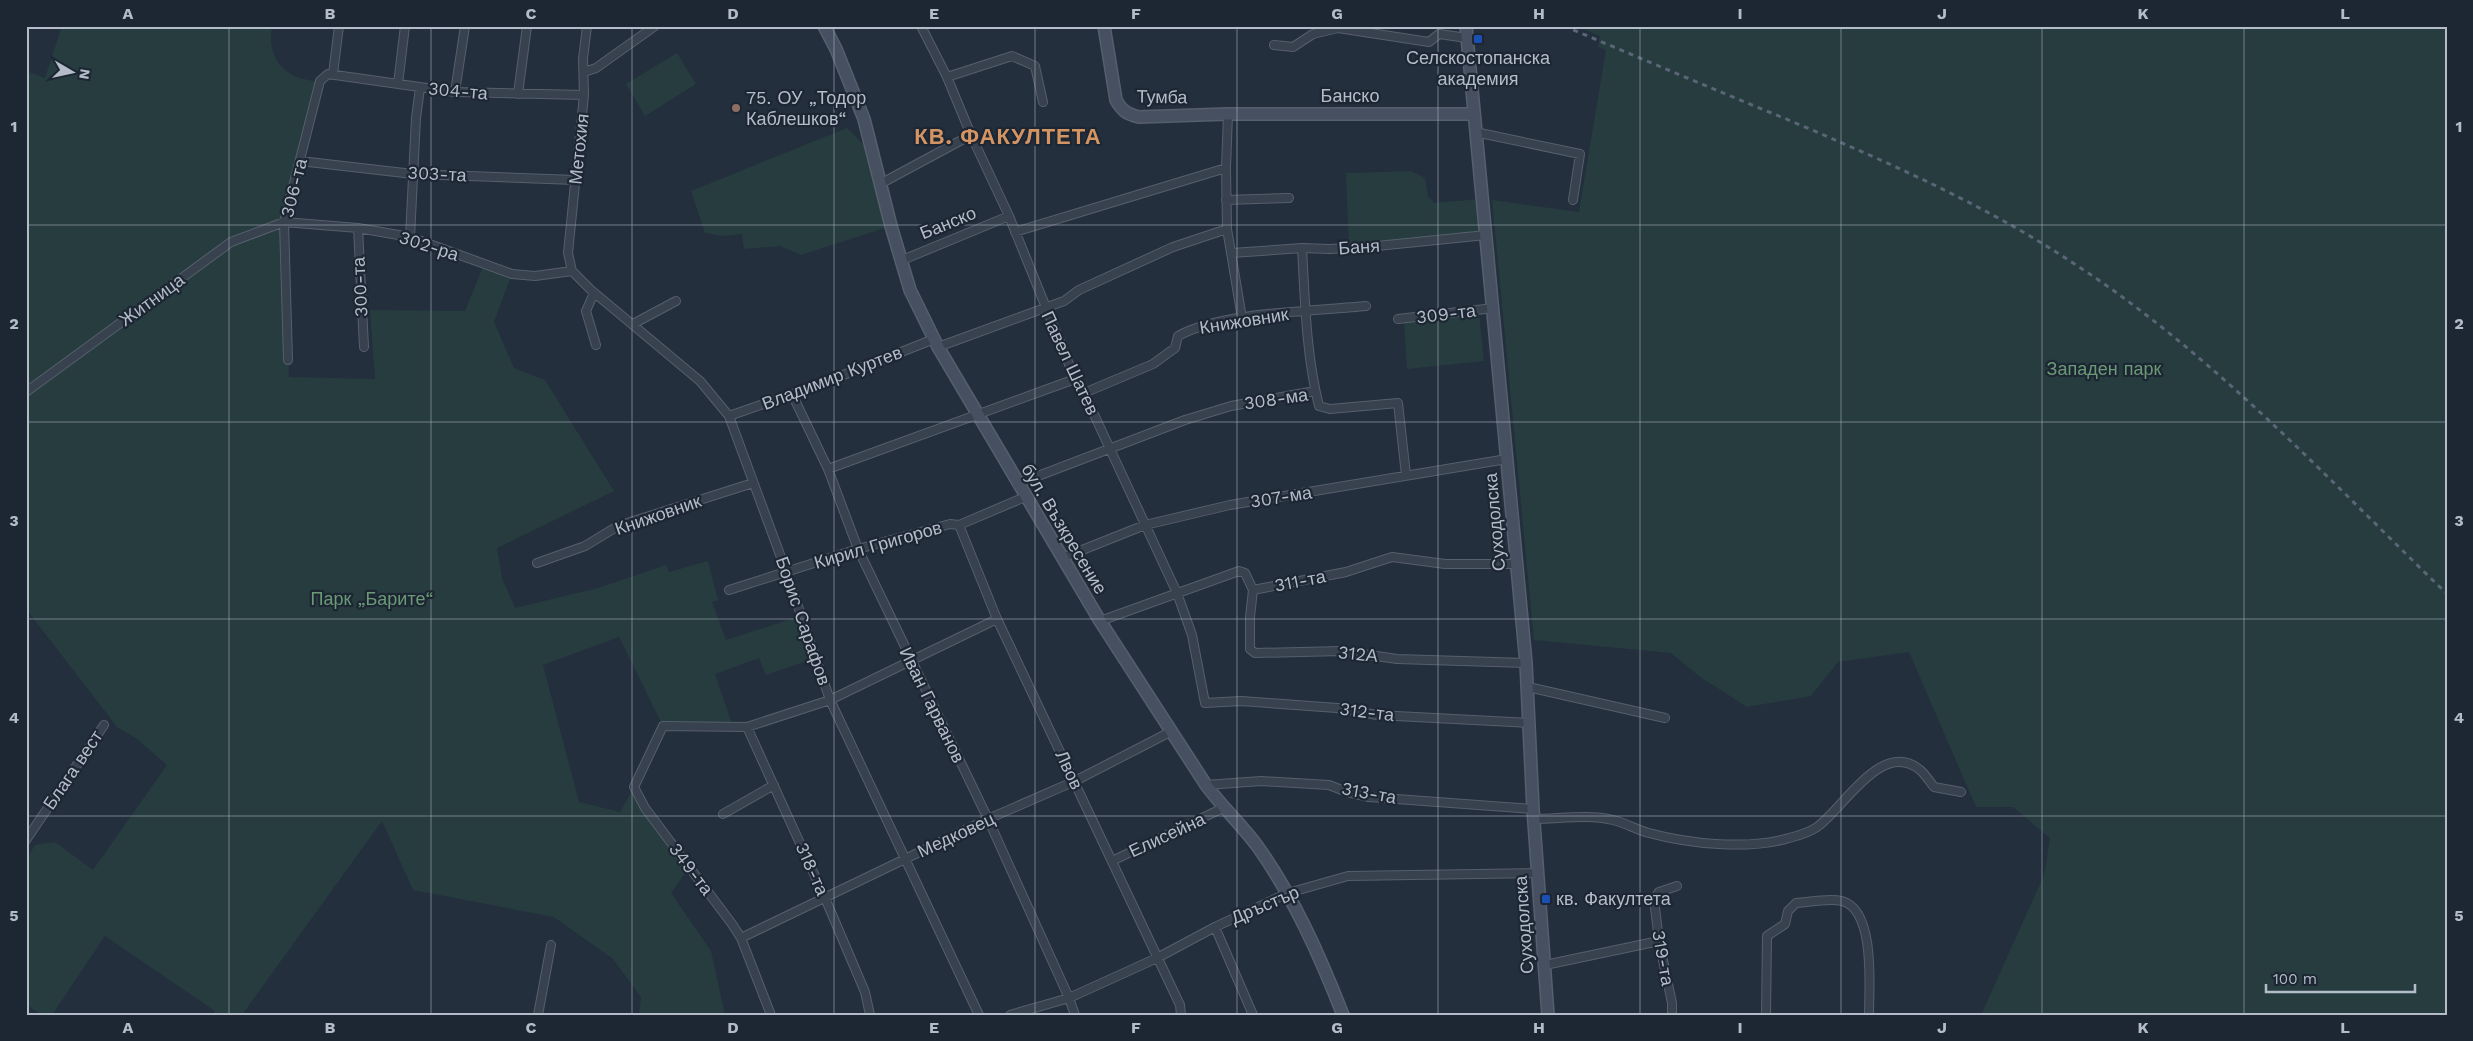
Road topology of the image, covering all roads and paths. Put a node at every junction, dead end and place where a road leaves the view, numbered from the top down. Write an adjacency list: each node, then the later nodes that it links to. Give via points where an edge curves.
1 (339, 26): 14 (street)
2 (405, 26): 16 (street)
3 (465, 26): 18 (street)
4 (527, 26): 19 (street)
5 (586, 26): 13 (street, Метохия)
6 (655, 26): 13 (street, via 596,68)
7 (824, 26): 30 (street, бул. Възкресение, via 864,119)
8 (922, 26): 15 (street, Павел Шатев)
9 (1104, 26): 22 (street, Тумба, via 1116,100 1129,115)
10 (1338, 27): 11 (street, via 1429,42 1440,34); 12 (street, via 1313,34 1292,47)
11 (1467, 32): 23 (street, Суходолска)
12 (1274, 44)
13 (584, 72): 20 (street, Метохия)
14 (333, 74): 16 (street, 304-та); 26 (street, 306-та, via 320,81)
15 (947, 77): 21 (street, via 1012,56 1035,66); 25 (street, Павел Шатев)
16 (398, 84): 17 (street, 304-та)
17 (420, 88): 18 (street, 304-та); 28 (street)
18 (455, 92): 19 (street, 304-та)
19 (518, 94): 20 (street, 304-та)
20 (584, 95): 29 (street, Метохия)
21 (1043, 102)
22 (1228, 114): 23 (street, Банско); 27 (street)
23 (1473, 114): 24 (street, Суходолска)
24 (1475, 132): 33 (street, via 1580,154); 39 (street, Суходолска)
25 (971, 135): 30 (street); 34 (street, Павел Шатев)
26 (300, 161): 28 (street, 303-та); 35 (street, 306-та)
27 (1226, 168): 32 (street); 38 (street)
28 (413, 174): 29 (street, 303-та); 40 (street)
29 (575, 180): 44 (street, Метохия, via 568,253)
30 (880, 184): 43 (street, бул. Възкресение)
31 (1289, 198): 32 (street)
32 (1226, 200): 37 (street)
33 (1573, 200)
34 (1009, 216): 38 (street, Павел Шатев); 43 (street, Банско)
35 (284, 222): 36 (street, 302-ра); 57 (street, 306-та); 60 (street, Житница, via 231,242)
36 (358, 228): 40 (street, 302-ра); 56 (street, 300-та)
37 (1227, 229): 42 (street); 49 (street, Владимир Куртев, via 1173,247)
38 (1015, 232): 49 (street, Павел Шатев)
39 (1486, 235): 41 (street, Баня, via 1330,249); 48 (street, Суходолска)
40 (410, 237): 44 (street, 302-ра, via 512,274 535,276)
41 (1302, 248): 42 (street, Баня); 50 (street)
42 (1232, 253): 51 (street)
43 (900, 261): 54 (street, бул. Възкресение, via 910,290)
44 (572, 271): 45 (street, Борис Сарафов)
45 (594, 293): 53 (street, Борис Сарафов); 55 (street, via 586,310)
46 (676, 302): 53 (street)
47 (1366, 306): 50 (street, Книжовник)
48 (1494, 308): 52 (street, 309-та); 66 (street, Суходолска)
49 (1044, 309): 54 (street, Владимир Куртев); 58 (street, Павел Шатев)
50 (1306, 312): 51 (street, Книжовник); 59 (street)
51 (1242, 318): 61 (street, Книжовник, via 1192,329 1178,336 1175,348 1153,364)
52 (1398, 319)
53 (632, 324): 63 (street, Борис Сарафов, via 700,381)
54 (936, 343): 62 (street, Владимир Куртев); 64 (street, бул. Възкресение)
55 (596, 345)
56 (364, 347)
57 (288, 360)
58 (1075, 379): 61 (street, Павел Шатев); 64 (street)
59 (1315, 391): 65 (street, 308-ма, via 1232,406); 68 (street, 308-ма, via 1318,406 1330,409 1398,403)
60 (26, 392)
61 (1084, 393): 65 (street, Павел Шатев)
62 (792, 394): 63 (street, Владимир Куртев); 67 (street, Иван Гарванов)
63 (729, 416): 69 (street, Борис Сарафов)
64 (977, 416): 67 (street); 70 (street, бул. Възкресение)
65 (1108, 447): 70 (street); 73 (street, Павел Шатев)
66 (1507, 460): 68 (street, 307-ма); 77 (street, Суходолска)
67 (828, 469): 74 (street, Иван Гарванов)
68 (1406, 475): 73 (street, 307-ма, via 1230,505)
69 (753, 483): 76 (street, Книжовник, via 618,526 585,546); 78 (street, Борис Сарафов)
70 (1017, 484): 71 (street, бул. Възкресение)
71 (1025, 497): 72 (street, Кирил Григоров); 75 (street, бул. Възкресение)
72 (959, 525): 74 (street, Кирил Григоров, via 950,524); 82 (street, Лвов)
73 (1145, 525): 75 (street, 307-ма); 81 (street, Павел Шатев)
74 (858, 549): 78 (street, Кирил Григоров); 84 (street, Иван Гарванов)
75 (1062, 558): 83 (street, бул. Възкресение)
76 (537, 563)
77 (1517, 564): 80 (street, 311-та, via 1445,564 1392,557 1346,572); 85 (street, Суходолска)
78 (786, 571): 79 (street, Кирил Григоров); 87 (street, Борис Сарафов)
79 (729, 590)
80 (1253, 590): 81 (street, 311-та, via 1245,573 1238,571); 85 (street, 312А, via 1250,649 1255,653 1342,651 1397,659)
81 (1177, 592): 83 (street, 311-та); 88 (street, Павел Шатев, via 1192,634)
82 (997, 619): 84 (street); 94 (street, Лвов)
83 (1100, 621): 93 (street, бул. Възкресение)
84 (911, 662): 87 (street); 101 (street, Иван Гарванов)
85 (1526, 663): 86 (street, Суходолска)
86 (1528, 687): 89 (street); 90 (street, Суходолска)
87 (830, 700): 92 (street); 103 (street, Борис Сарафов)
88 (1205, 703): 90 (street, 312-та, via 1241,702 1337,708 1377,715)
89 (1665, 718)
90 (1529, 723): 100 (street, Суходолска)
91 (104, 725): 102 (street, Блага вест)
92 (747, 727): 95 (street, 318-та); 110 (street, 349-та, via 663,726 634,787 645,808)
93 (1172, 731): 94 (street, Медковец); 96 (street, бул. Възкресение)
94 (1075, 781): 101 (street, Медковец); 104 (street, Лвов)
95 (774, 785): 99 (street); 108 (street, 318-та)
96 (1206, 785): 98 (street, бул. Възкресение); 100 (street, 313-та, via 1261,781 1329,785 1369,796)
97 (1962, 792): 100 (street, 313-та, via 1934,787 1919,769 1905,763 1887,763 1863,779 1816,828 1756,845 1727,846 1650,833 1613,820)
98 (1223, 808): 104 (street, Елисейна); 107 (street, бул. Възкресение, via 1257,846)
99 (723, 814)
100 (1533, 814): 105 (street, Суходолска)
101 (988, 819): 103 (street, Медковец); 115 (street, Иван Гарванов)
102 (26, 840)
103 (906, 859): 108 (street, Медковец); 119 (street, Борис Сарафов)
104 (1112, 861): 113 (street, Лвов)
105 (1538, 873): 107 (street, Дръстър, via 1348,876); 114 (street, Суходолска)
106 (1678, 886): 111 (street, 319-та, via 1659,892 1654,899)
107 (1288, 893): 109 (street, Дръстър); 124 (street, бул. Възкресение)
108 (825, 898): 110 (street, Медковец); 118 (street, 318-та, via 865,992)
109 (1215, 927): 113 (street, Дръстър); 123 (street)
110 (741, 938): 117 (street, 349-та)
111 (1659, 941): 114 (street); 126 (street, 319-та)
112 (551, 945): 116 (street)
113 (1157, 958): 115 (street, Дръстър); 122 (street, Лвов, via 1180,1005)
114 (1545, 965): 125 (street, Суходолска)
115 (1069, 998): 120 (street, Дръстър); 121 (street, Иван Гарванов)
116 (538, 1015)
117 (771, 1015)
118 (870, 1015)
119 (979, 1015)
120 (1010, 1015)
121 (1075, 1015)
122 (1181, 1015)
123 (1253, 1015)
124 (1343, 1015)
125 (1548, 1015)
126 (1672, 1015)
127 (1766, 1015): 128 (street, via 1767,936 1785,924 1788,911 1796,903 1843,901 1858,912 1869,946)
128 (1869, 1015)

